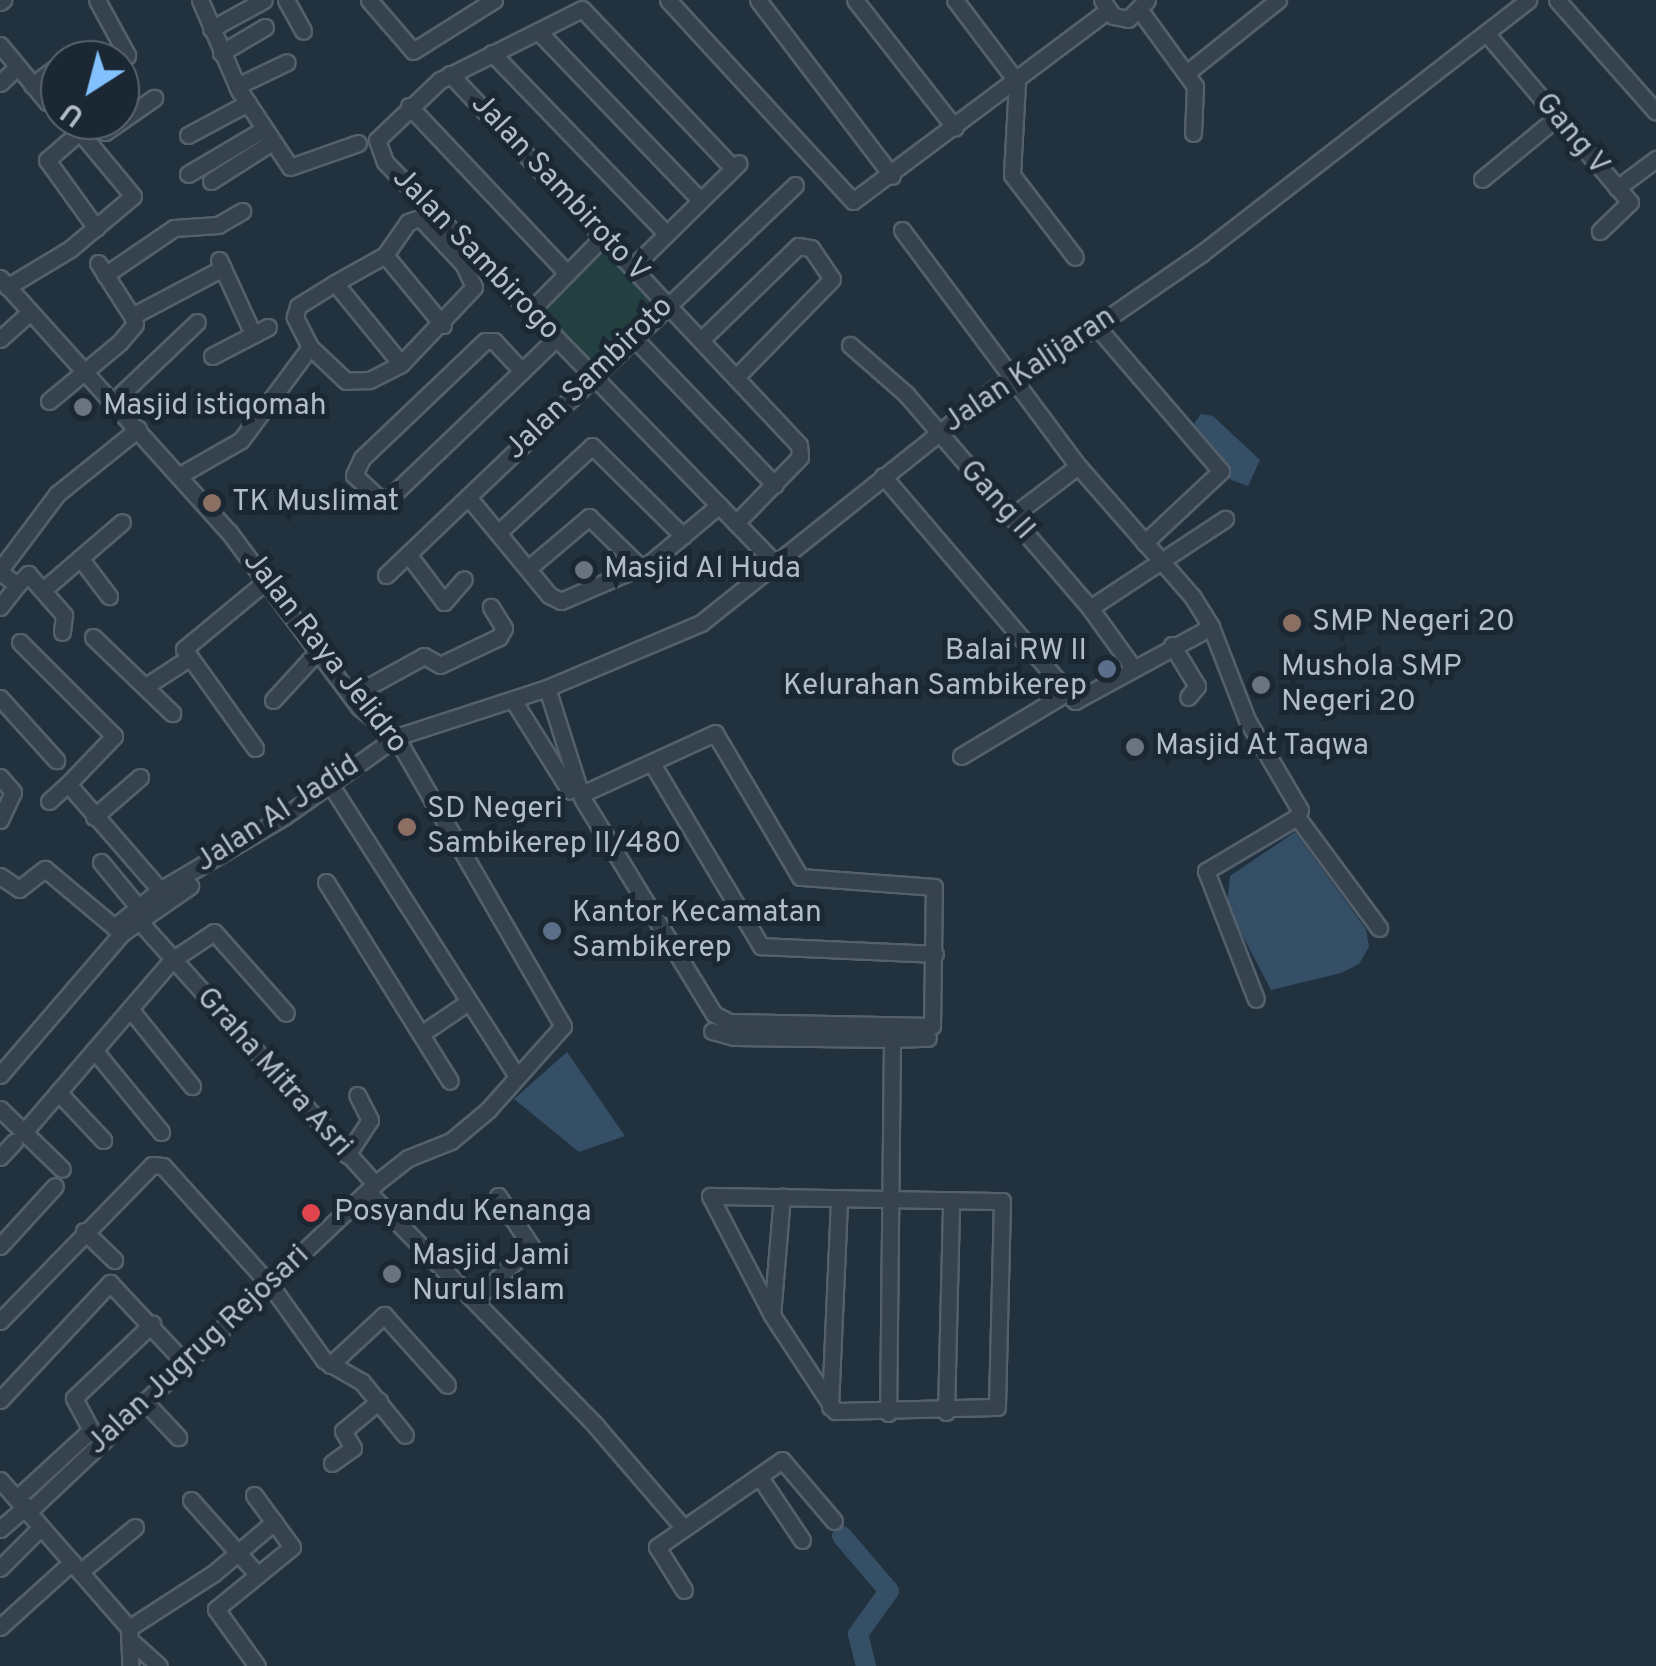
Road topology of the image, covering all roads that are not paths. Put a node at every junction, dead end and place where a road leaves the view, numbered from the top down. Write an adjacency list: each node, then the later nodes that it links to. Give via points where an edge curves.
1 (97, 0): 23 (street)
2 (264, 0): 19 (street)
3 (286, 0): 20 (street)
4 (370, 0): 17 (street, via 402,43 417,52)
5 (458, 0): 17 (street)
6 (494, 0): 17 (street)
7 (668, 0): 52 (street, via 845,198 864,196)
8 (758, 0): 52 (street)
9 (856, 0): 43 (street)
10 (954, 0): 32 (street)
11 (1278, 0): 29 (street)
12 (1528, 0): 22 (street, Jalan Kalijaran)
13 (1558, 0): 41 (street)
14 (206, 3): 19 (street)
15 (1104, 6): 16 (street, via 1128,19); 32 (street)
16 (1144, 6): 29 (street)
17 (471, 16)
18 (265, 28): 25 (street)
19 (211, 29): 25 (street)
20 (303, 31)
21 (538, 31): 26 (street); 57 (street); 57 (street, via 585,11 736,165)
22 (1486, 33): 42 (street, Gang V); 76 (street, Jalan Kalijaran, via 1338,153)
23 (117, 40)
24 (0, 45): 28 (street)
25 (221, 53): 35 (street)
26 (492, 53): 30 (street); 62 (street)
27 (287, 62): 35 (street)
28 (16, 70): 33 (street); 34 (street)
29 (1189, 71): 44 (street, via 1196,96)
30 (450, 74): 39 (street); 63 (street, Jalan Sambiroto V)
31 (40, 79): 34 (street)
32 (1017, 82): 43 (street); 65 (street, via 1012,175)
33 (0, 83)
34 (32, 85): 36 (street)
35 (237, 86): 38 (street)
36 (40, 90)
37 (154, 98): 40 (street)
38 (248, 103): 45 (street); 46 (street)
39 (409, 106): 67 (street); 71 (street, Jalan Sambirogo, via 378,136 385,162)
40 (140, 108)
41 (1656, 112)
42 (1556, 118): 53 (street); 56 (street, Gang V)
43 (955, 128): 52 (street)
44 (1193, 133)
45 (188, 135)
46 (268, 135): 49 (street, via 290,167 300,168); 51 (street); 54 (street)
47 (71, 140): 59 (street, via 46,166)
48 (98, 140): 59 (street, via 133,192)
49 (358, 143)
50 (1656, 159): 56 (street)
51 (188, 174)
52 (892, 176)
53 (1482, 179)
54 (212, 181)
55 (795, 185): 70 (street, Jalan Sambiroto)
56 (1616, 188): 61 (street, Gang V, via 1630,204)
57 (700, 200): 62 (street)
58 (242, 211): 73 (street, via 218,224 174,228 102,269)
59 (96, 228): 69 (street)
60 (902, 230): 89 (street)
61 (1600, 231)
62 (666, 233): 66 (street)
63 (604, 236): 66 (street, Jalan Sambiroto V); 67 (street)
64 (385, 255): 68 (street); 75 (street); 75 (street, via 408,222 420,218 464,265 473,290)
65 (1075, 258)
66 (632, 267): 70 (street, Jalan Sambiroto V)
67 (567, 273): 71 (street)
68 (335, 282): 82 (street, via 295,310); 84 (street)
69 (5, 290): 72 (street, Jalan Raya Jelidro)
70 (667, 304): 78 (street, Jalan Sambiroto); 80 (street, Jalan Sambiroto V)
71 (530, 310): 77 (street, Jalan Sambirogo)
72 (28, 314): 79 (street); 86 (street, Jalan Raya Jelidro)
73 (132, 316): 83 (street, via 221,263 260,330); 86 (street, via 135,324)
74 (197, 322): 90 (street)
75 (443, 326): 84 (street)
76 (1097, 328): 89 (street, Jalan Kalijaran); 106 (street, via 1222,471)
77 (556, 338): 85 (street); 87 (street, Jalan Sambirogo)
78 (633, 338): 87 (street, Jalan Sambiroto); 97 (street)
79 (0, 339)
80 (701, 340): 88 (street, Jalan Sambiroto V); 88 (street, via 798,246 811,248 832,272 828,284)
81 (850, 345): 93 (street, Gang II, via 906,394)
82 (310, 347): 84 (street, via 350,383); 95 (street, via 241,440)
83 (212, 356)
84 (401, 364)
85 (522, 371): 85 (street, via 384,502 354,475 362,458 487,340)
86 (88, 373): 90 (street, Jalan Raya Jelidro); 91 (street)
87 (593, 376): 98 (street, Jalan Sambiroto); 99 (street, Jalan Sambirogo)
88 (736, 378): 97 (street, Jalan Sambiroto V, via 802,454)
89 (1014, 378): 93 (street, Jalan Kalijaran); 94 (street)
90 (115, 400): 92 (street, Jalan Raya Jelidro)
91 (49, 401)
92 (138, 429): 95 (street, Jalan Raya Jelidro); 113 (street, via 57,494)
93 (936, 434): 96 (street, Jalan Kalijaran); 100 (street, Gang II)
94 (1078, 466): 100 (street); 106 (street)
95 (180, 476): 116 (street, Jalan Raya Jelidro)
96 (883, 476): 110 (street, Jalan Kalijaran); 133 (street)
97 (775, 484): 103 (street)
98 (468, 496): 104 (street); 107 (street, Jalan Sambiroto)
99 (719, 505): 103 (street, Jalan Sambirogo); 105 (street)
100 (1011, 517): 122 (street, Gang II)
101 (1226, 519): 109 (street)
102 (122, 522): 108 (street)
103 (736, 524): 110 (street, Jalan Sambirogo)
104 (500, 531): 105 (street, via 586,448 597,448); 111 (street)
105 (683, 536): 112 (street)
106 (1144, 543): 109 (street)
107 (408, 554): 114 (street, Jalan Sambiroto); 115 (street, via 444,602)
108 (80, 558): 118 (street); 119 (street)
109 (1162, 562): 122 (street); 123 (street)
110 (775, 563): 132 (street, Jalan Kalijaran, via 701,623)
111 (531, 566): 112 (street, via 548,594 561,601); 112 (street, via 589,517)
112 (639, 566)
113 (0, 571): 117 (street)
114 (386, 575)
115 (464, 579)
116 (265, 582): 128 (street, Jalan Raya Jelidro); 129 (street, via 186,643)
117 (17, 585): 118 (street, via 28,574); 120 (street)
118 (43, 590): 124 (street, via 64,615)
119 (109, 596)
120 (0, 607)
121 (492, 607): 134 (street, via 504,628 498,636 440,665 424,656)
122 (1090, 608): 130 (street, Gang II)
123 (1212, 627): 127 (street); 152 (street, via 1247,720 1300,810)
124 (62, 632)
125 (93, 636): 131 (street)
126 (20, 642): 147 (street, via 114,736)
127 (1172, 646): 130 (street); 135 (street, via 1197,686)
128 (316, 653): 134 (street, Jalan Raya Jelidro); 137 (street)
129 (189, 658): 131 (street); 141 (street)
130 (1132, 666): 133 (street, via 1075,700)
131 (146, 686): 139 (street)
132 (547, 688): 138 (street, Jalan Kalijaran); 149 (street)
133 (1068, 692): 142 (street)
134 (351, 696): 140 (street, Jalan Raya Jelidro)
135 (1188, 697)
136 (0, 698): 143 (street)
137 (274, 700)
138 (513, 700): 140 (street, Jalan Kalijaran); 149 (street)
139 (172, 714)
140 (396, 737): 148 (street, Jalan Al Jadid); 167 (street, Jalan Raya Jelidro)
141 (255, 748)
142 (961, 756)
143 (56, 760)
144 (653, 765): 149 (street); 161 (street, via 761,946); 161 (street, via 715,732 800,877 934,887)
145 (0, 776): 153 (street, via 13,792)
146 (140, 777): 151 (street)
147 (68, 784): 150 (street); 151 (street)
148 (330, 784): 158 (street, Jalan Al Jadid); 164 (street)
149 (578, 792): 169 (street, via 714,1014 729,1022)
150 (49, 801)
151 (94, 818): 158 (street)
152 (1297, 818): 160 (street); 163 (street, via 1206,871)
153 (0, 820)
154 (101, 862): 159 (street, Graha Mitra Asri)
155 (0, 876): 159 (street, via 19,889 48,870 110,928)
156 (326, 882): 170 (street)
157 (190, 886): 159 (street)
158 (160, 890): 159 (street, Jalan Al Jadid)
159 (139, 915): 162 (street, Graha Mitra Asri); 174 (street)
160 (1379, 928)
161 (935, 954): 169 (street, via 934,1021 928,1028)
162 (172, 960): 165 (street, Graha Mitra Asri); 166 (street, Graha Mitra Asri, via 218,931); 184 (street, Graha Mitra Asri)
163 (1256, 999)
164 (468, 1002): 170 (street); 175 (street)
165 (130, 1009): 173 (street, Graha Mitra Asri); 177 (street)
166 (286, 1013)
167 (562, 1019): 175 (street, Jalan Jugrug Rejosari, via 562,1032)
168 (712, 1030): 169 (street, via 734,1038)
169 (807, 1031): 172 (street)
170 (420, 1034): 176 (street)
171 (928, 1038): 172 (street)
172 (892, 1040): 192 (street)
173 (94, 1050): 178 (street, Graha Mitra Asri); 181 (street)
174 (0, 1074)
175 (517, 1076): 188 (street, Jalan Jugrug Rejosari, via 458,1137 408,1158)
176 (450, 1081)
177 (192, 1086)
178 (58, 1092): 182 (street, Graha Mitra Asri); 183 (street)
179 (358, 1096): 184 (street, via 370,1120)
180 (0, 1109): 182 (street)
181 (161, 1132)
182 (19, 1137): 185 (street, Graha Mitra Asri); 186 (street)
183 (103, 1140)
184 (347, 1155): 188 (street, Graha Mitra Asri)
185 (0, 1157)
186 (62, 1170)
187 (55, 1186): 195 (street)
188 (371, 1188): 197 (street, Jalan Jugrug Rejosari); 198 (street)
189 (498, 1196): 198 (street, via 531,1246)
190 (782, 1196): 191 (street); 199 (street); 199 (street, via 708,1200)
191 (839, 1198): 192 (street); 208 (street)
192 (892, 1198): 193 (street); 210 (street)
193 (951, 1200): 209 (street); 209 (street, via 1002,1201 1000,1336 997,1407)
194 (84, 1231): 196 (street); 197 (street, via 152,1165 163,1166 217,1214); 200 (street)
195 (0, 1246)
196 (114, 1260)
197 (271, 1286): 202 (street, Jalan Jugrug Rejosari); 203 (street)
198 (475, 1300): 221 (street)
199 (772, 1315): 208 (street)
200 (0, 1321)
201 (152, 1324): 202 (street); 205 (street, via 107,1285); 218 (street, via 74,1398 92,1429)
202 (184, 1362): 206 (street, Jalan Jugrug Rejosari)
203 (330, 1365): 204 (street, via 384,1316); 207 (street, via 356,1377)
204 (447, 1386)
205 (0, 1400)
206 (144, 1400): 212 (street); 218 (street, Jalan Jugrug Rejosari)
207 (379, 1401): 211 (street); 213 (street, via 343,1431 353,1447)
208 (830, 1407): 210 (street, via 842,1414)
209 (946, 1412): 210 (street)
210 (888, 1413)
211 (405, 1435)
212 (178, 1437)
213 (332, 1463)
214 (759, 1476): 219 (street, via 788,1462); 221 (street); 225 (street)
215 (0, 1480): 218 (street)
216 (254, 1495): 220 (street)
217 (192, 1500): 226 (street)
218 (25, 1504): 222 (street); 224 (street)
219 (834, 1520)
220 (274, 1522): 226 (street); 229 (street, via 292,1547)
221 (682, 1526): 230 (street, via 657,1550)
222 (41, 1527): 227 (street); 228 (street)
223 (134, 1527): 227 (street)
224 (0, 1528)
225 (802, 1540)
226 (240, 1553): 229 (street); 232 (street)
227 (76, 1567): 231 (street); 232 (street)
228 (0, 1568)
229 (257, 1574): 235 (street, via 216,1609)
230 (684, 1590)
231 (0, 1627)
232 (129, 1634): 233 (street); 234 (street)
233 (130, 1666)
234 (158, 1666)
235 (257, 1666)

